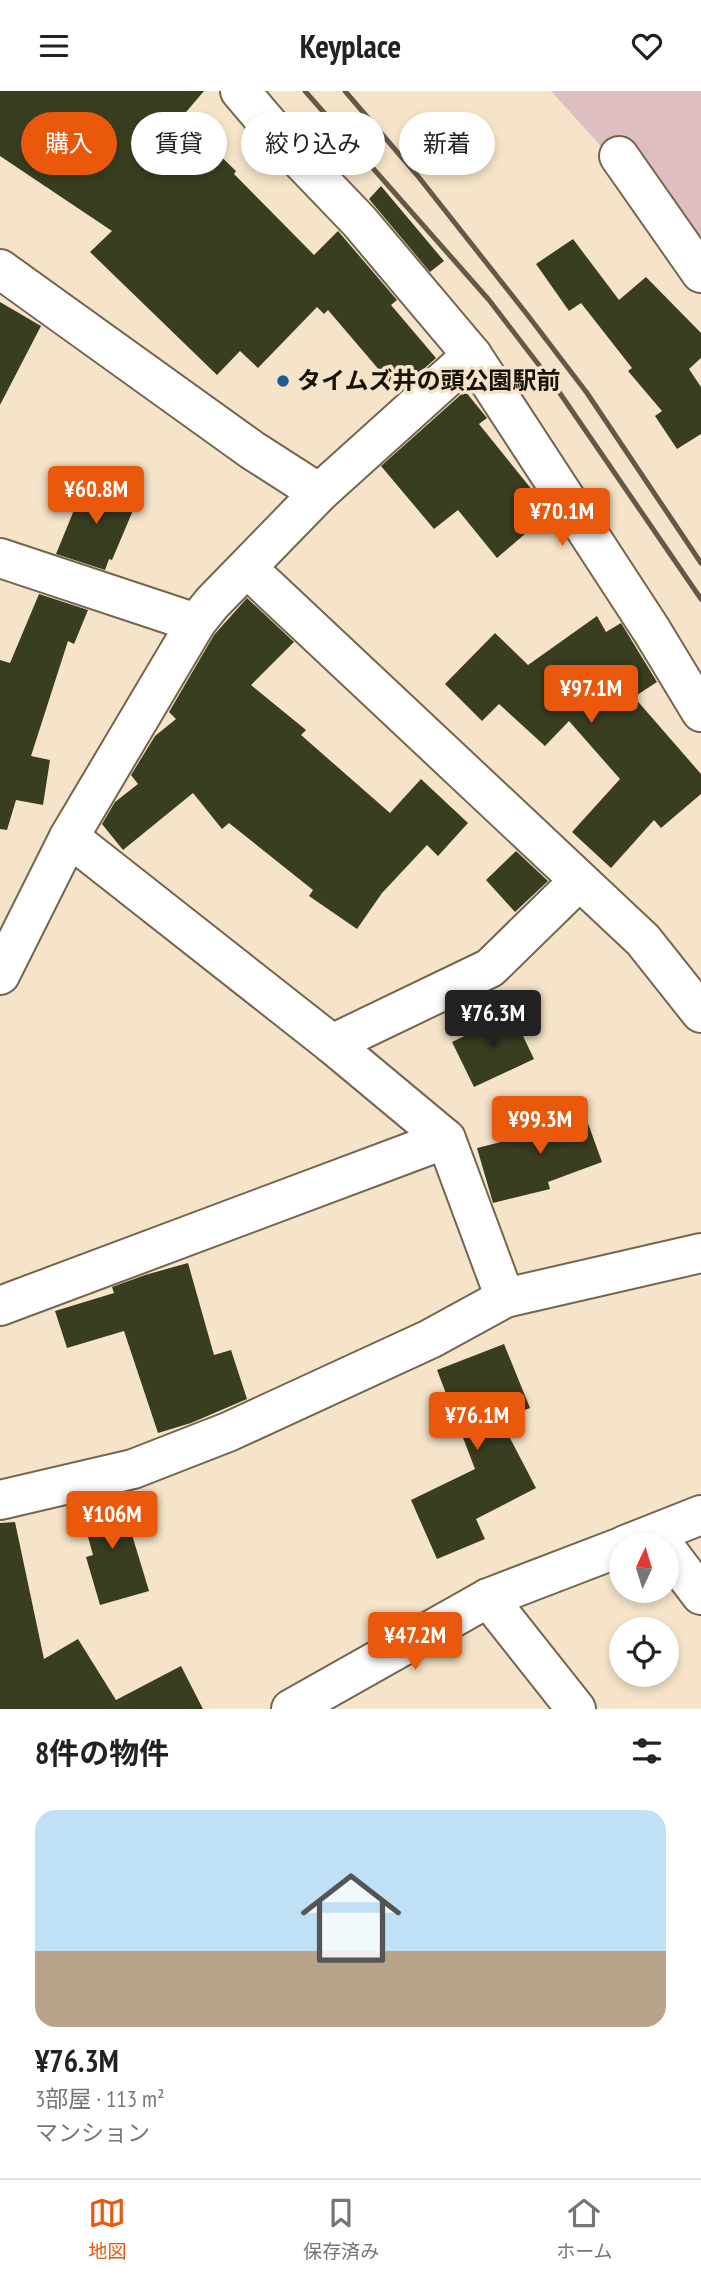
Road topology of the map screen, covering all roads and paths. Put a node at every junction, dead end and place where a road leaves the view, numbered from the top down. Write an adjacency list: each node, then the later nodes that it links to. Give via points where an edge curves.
1 (240, 91): 5 (street)
2 (619, 156): 4 (street)
3 (0, 269): 6 (street)
4 (701, 272)
5 (472, 355): 6 (street); 10 (street)
6 (319, 493): 8 (street)
7 (0, 558): 9 (street)
8 (247, 568): 9 (street); 12 (street)
9 (196, 624): 11 (street)
10 (701, 712)
11 (69, 838): 13 (street); 15 (street)
12 (579, 881): 14 (street, via 643,940); 15 (street, via 490,968)
13 (0, 975)
14 (701, 1013)
15 (332, 1044): 16 (street)
16 (446, 1139): 18 (street); 19 (street)
17 (701, 1253): 18 (street)
18 (505, 1298): 20 (street, via 430,1339 228,1432 133,1469)
19 (0, 1306)
20 (0, 1500)
21 (701, 1515): 22 (street)
22 (667, 1533)
23 (609, 1557): 26 (street)
24 (679, 1575): 25 (street)
25 (701, 1595)
26 (488, 1598): 27 (street); 28 (street)
27 (310, 1704)
28 (576, 1709)

